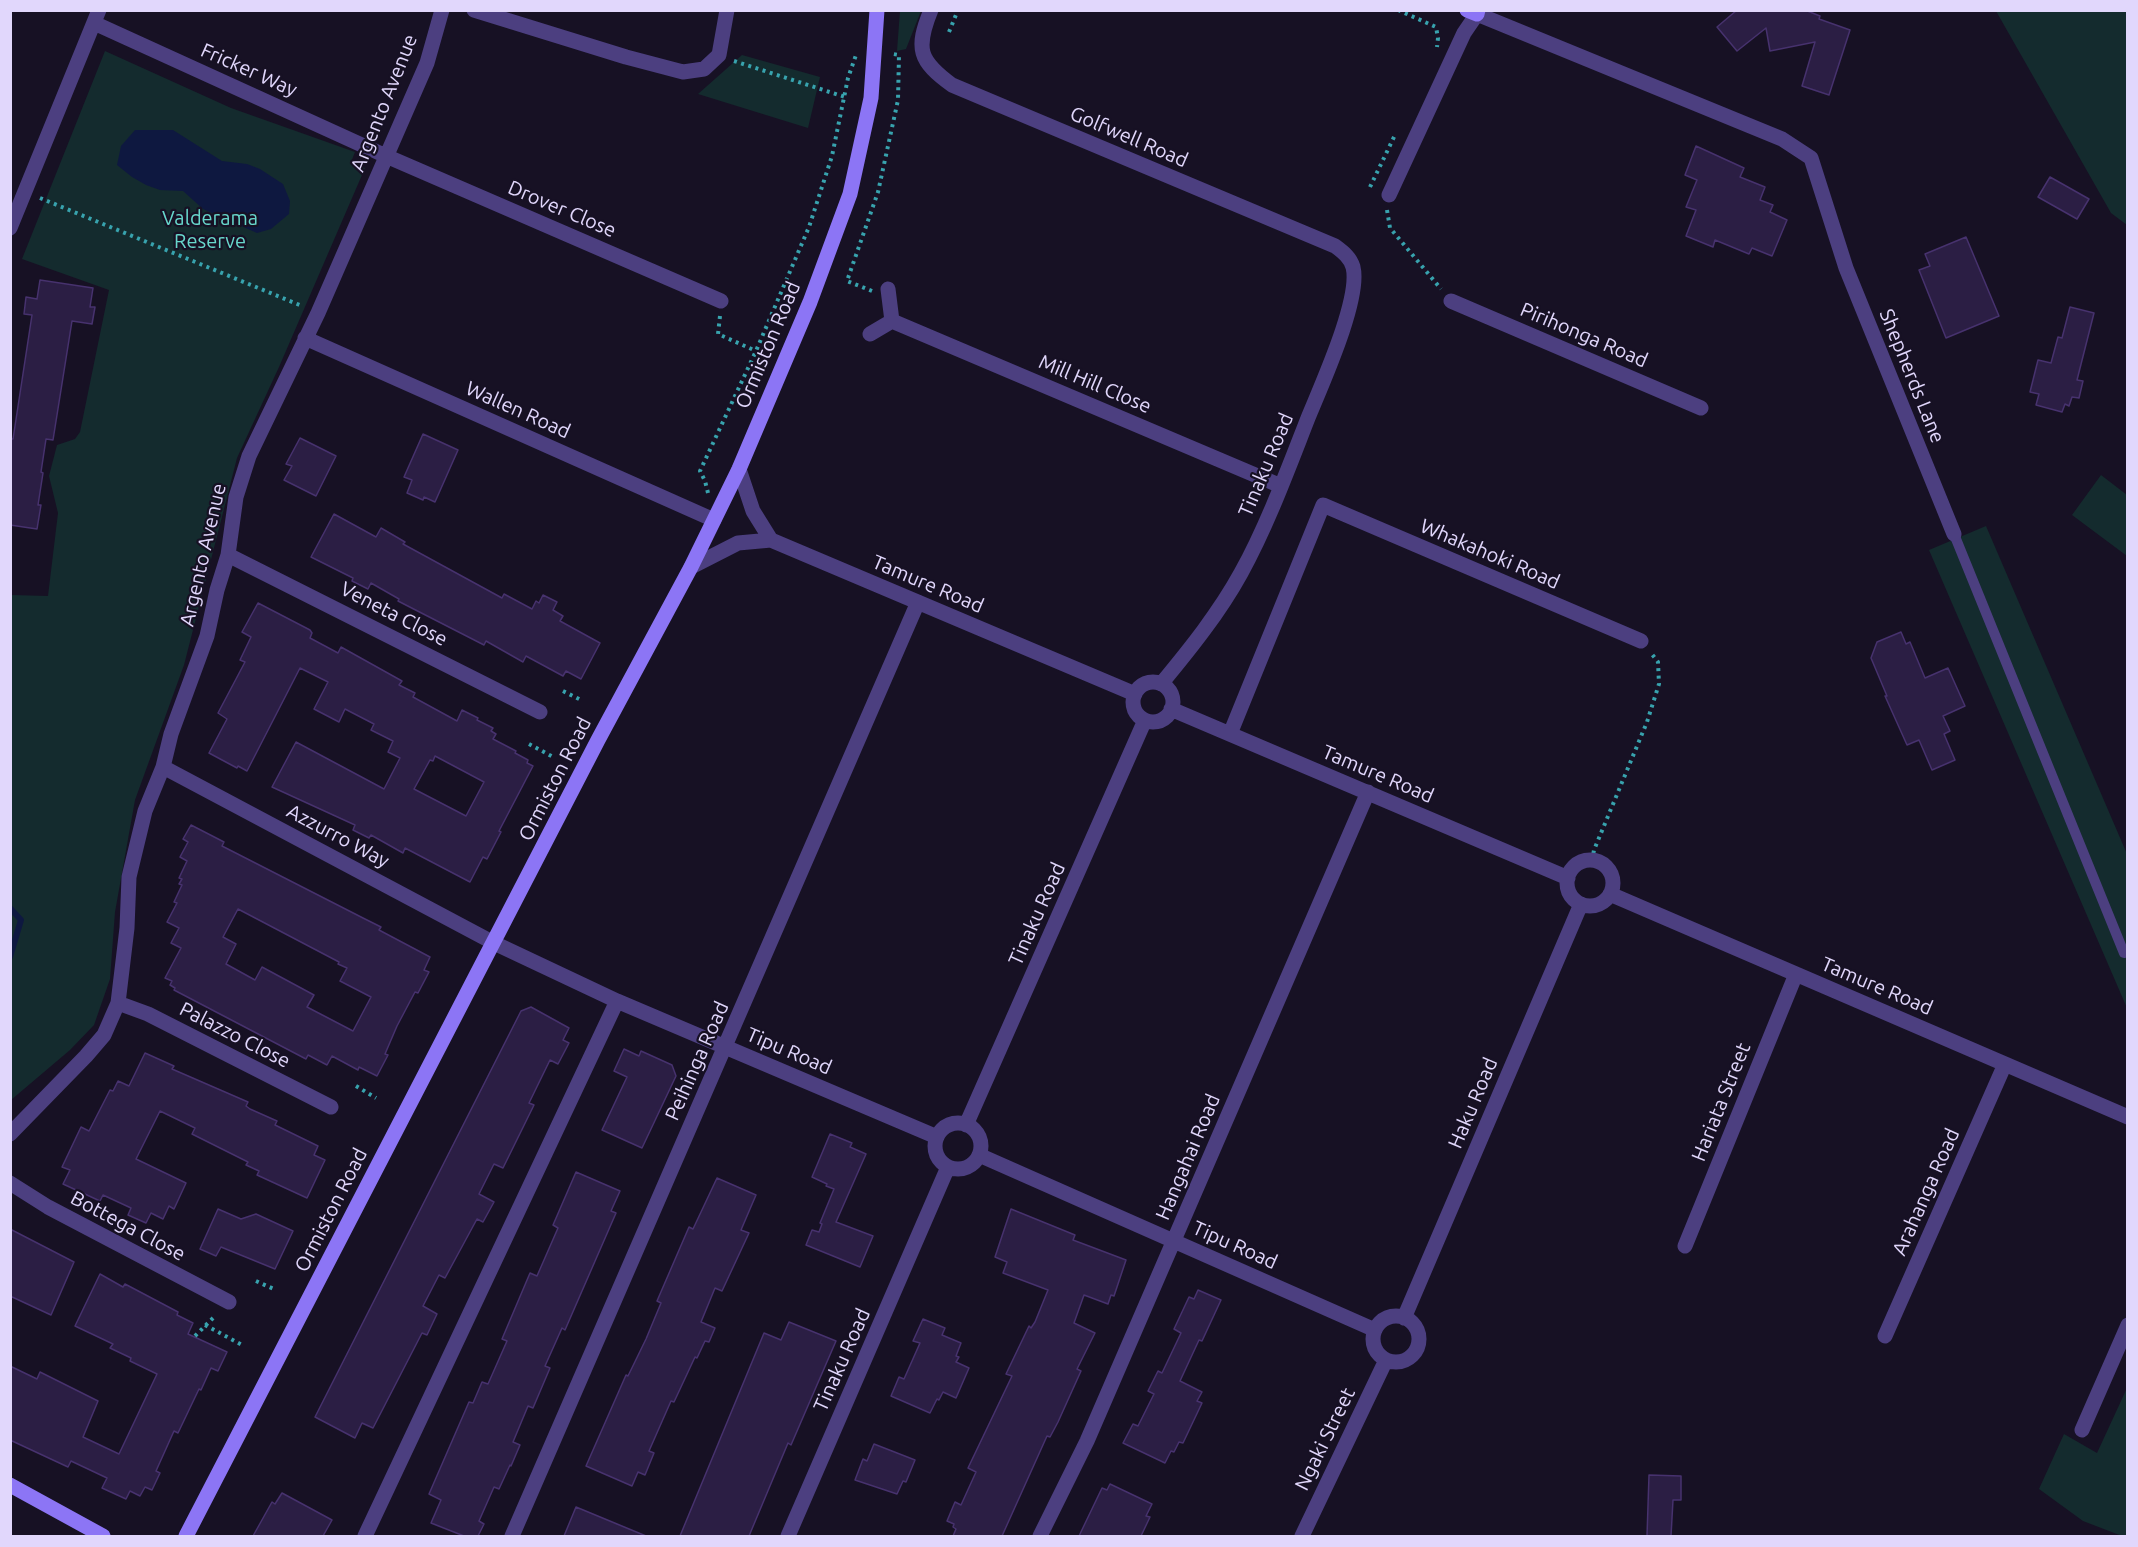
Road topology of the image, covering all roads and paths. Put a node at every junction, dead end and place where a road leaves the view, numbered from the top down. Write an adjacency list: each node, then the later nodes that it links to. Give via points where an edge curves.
1 (442, 10): 16 (street, Argento Avenue, via 427,63)
2 (474, 10): 14 (street, via 683,72 704,69)
3 (727, 10): 14 (street)
4 (877, 10): 30 (main road, Ormiston Road, via 871,98 850,194 810,302)
5 (931, 10): 20 (street, Golfwell Road, via 921,48 934,72 952,86)
6 (958, 10): 10 (path)
7 (1398, 10): 11 (path, via 1436,27)
8 (1474, 12): 17 (street); 34 (street, Shepherds Lane, via 1782,139 1811,158 1846,268)
9 (96, 17): 16 (street, Fricker Way); 19 (street)
10 (949, 32)
11 (1436, 49)
12 (860, 50): 15 (path, via 854,58)
13 (893, 54): 21 (path, via 899,55 898,100 878,192 847,281)
14 (719, 56): 15 (path)
15 (845, 97): 28 (path, via 820,195)
16 (386, 156): 22 (street, Drover Close); 27 (street, Argento Avenue)
17 (1389, 195): 23 (path, via 1390,228)
18 (37, 197): 24 (path)
19 (10, 228)
20 (1335, 246): 32 (street, Tinaku Road, via 1353,266 1350,304 1339,342)
21 (883, 291): 25 (street)
22 (721, 301): 28 (path, via 718,334)
23 (1450, 301): 29 (street, Pirihonga Road)
24 (307, 308)
25 (892, 321): 26 (street); 32 (street, Mill Hill Close)
26 (870, 334)
27 (305, 339): 33 (street, Wallen Road); 36 (street, Argento Avenue, via 249,456 236,497)
28 (756, 351): 31 (path, via 700,471)
29 (1701, 408)
30 (739, 469): 33 (main road, Ormiston Road); 35 (street, via 753,511)
31 (705, 481)
32 (1281, 486): 40 (street, Tinaku Road, via 1241,573 1205,630)
33 (714, 520): 37 (main road, Ormiston Road)
34 (1954, 534): 57 (lane, Shepherds Lane)
35 (771, 540): 37 (street, Tamure Road, via 738,543); 38 (street, Tamure Road)
36 (228, 555): 45 (street, Veneta Close); 50 (street, Argento Avenue, via 207,636)
37 (691, 567): 56 (main road, Ormiston Road)
38 (918, 602): 42 (street, Tamure Road); 61 (street, Peihinga Road)
39 (1641, 641): 47 (street, Whakahoki Road, via 1323,505); 52 (path, via 1658,662 1659,684)
40 (1161, 684): 42 (street, via 1149,683); 44 (street, via 1172,697)
41 (563, 691): 43 (path)
42 (1135, 694): 46 (street, via 1136,712)
43 (583, 701)
44 (1171, 710): 46 (street, via 1163,719); 47 (street, Tamure Road)
45 (540, 712)
46 (1145, 720): 67 (street, Tinaku Road)
47 (1230, 734): 51 (street, Tamure Road)
48 (529, 744): 49 (path)
49 (555, 758)
50 (163, 767): 56 (street, Azzurro Way); 60 (street, Argento Avenue, via 145,811 129,877)
51 (1368, 792): 53 (street, Tamure Road); 73 (street, Hangahai Road)
52 (1592, 861): 53 (street, via 1580,863); 54 (street, via 1608,870)
53 (1568, 878): 55 (street, via 1571,897)
54 (1610, 894): 55 (street, via 1598,905); 58 (street, Tamure Road)
55 (1581, 904): 78 (street, Haku Road)
56 (494, 943): 59 (street, Tipu Road); 89 (main road, Ormiston Road)
57 (2124, 953)
58 (1796, 974): 62 (street, Tamure Road); 74 (street, Hariata Street)
59 (617, 1001): 61 (street, Tipu Road); 90 (street)
60 (118, 1004): 65 (street, Palazzo Close, via 148,1014); 68 (street, Argento Avenue, via 104,1035)
61 (726, 1047): 69 (street, Tipu Road); 91 (street, Peihinga Road)
62 (2005, 1064): 66 (street, Tamure Road); 83 (street, Arahanga Road)
63 (356, 1086): 64 (path)
64 (376, 1098)
65 (331, 1107)
66 (2127, 1117)
67 (966, 1125): 69 (street, via 946,1127); 70 (street, via 977,1134)
68 (10, 1134)
69 (937, 1137): 71 (street, via 938,1158)
70 (979, 1155): 71 (street, via 970,1166); 73 (street, Tipu Road)
71 (948, 1167): 92 (street, Tinaku Road)
72 (10, 1183): 77 (street, Bottega Close)
73 (1174, 1242): 81 (street, Tipu Road); 93 (street, Hangahai Road, via 1087,1441)
74 (1685, 1246)
75 (256, 1281): 76 (path)
76 (276, 1290)
77 (229, 1302): 79 (path)
78 (1404, 1318): 81 (street, via 1390,1317); 85 (street, via 1415,1327 1417,1348 1401,1362)
79 (205, 1325): 82 (path); 84 (path)
80 (2127, 1325): 86 (street)
81 (1375, 1330): 85 (street, via 1376,1351)
82 (195, 1336)
83 (1885, 1336)
84 (244, 1346)
85 (1386, 1360): 94 (street, Ngaki Street)
86 (2082, 1430)
87 (10, 1485): 88 (main road)
88 (103, 1536)
89 (186, 1536)
90 (365, 1536)
91 (512, 1536)
92 (788, 1536)
93 (1040, 1536)
94 (1302, 1536)

